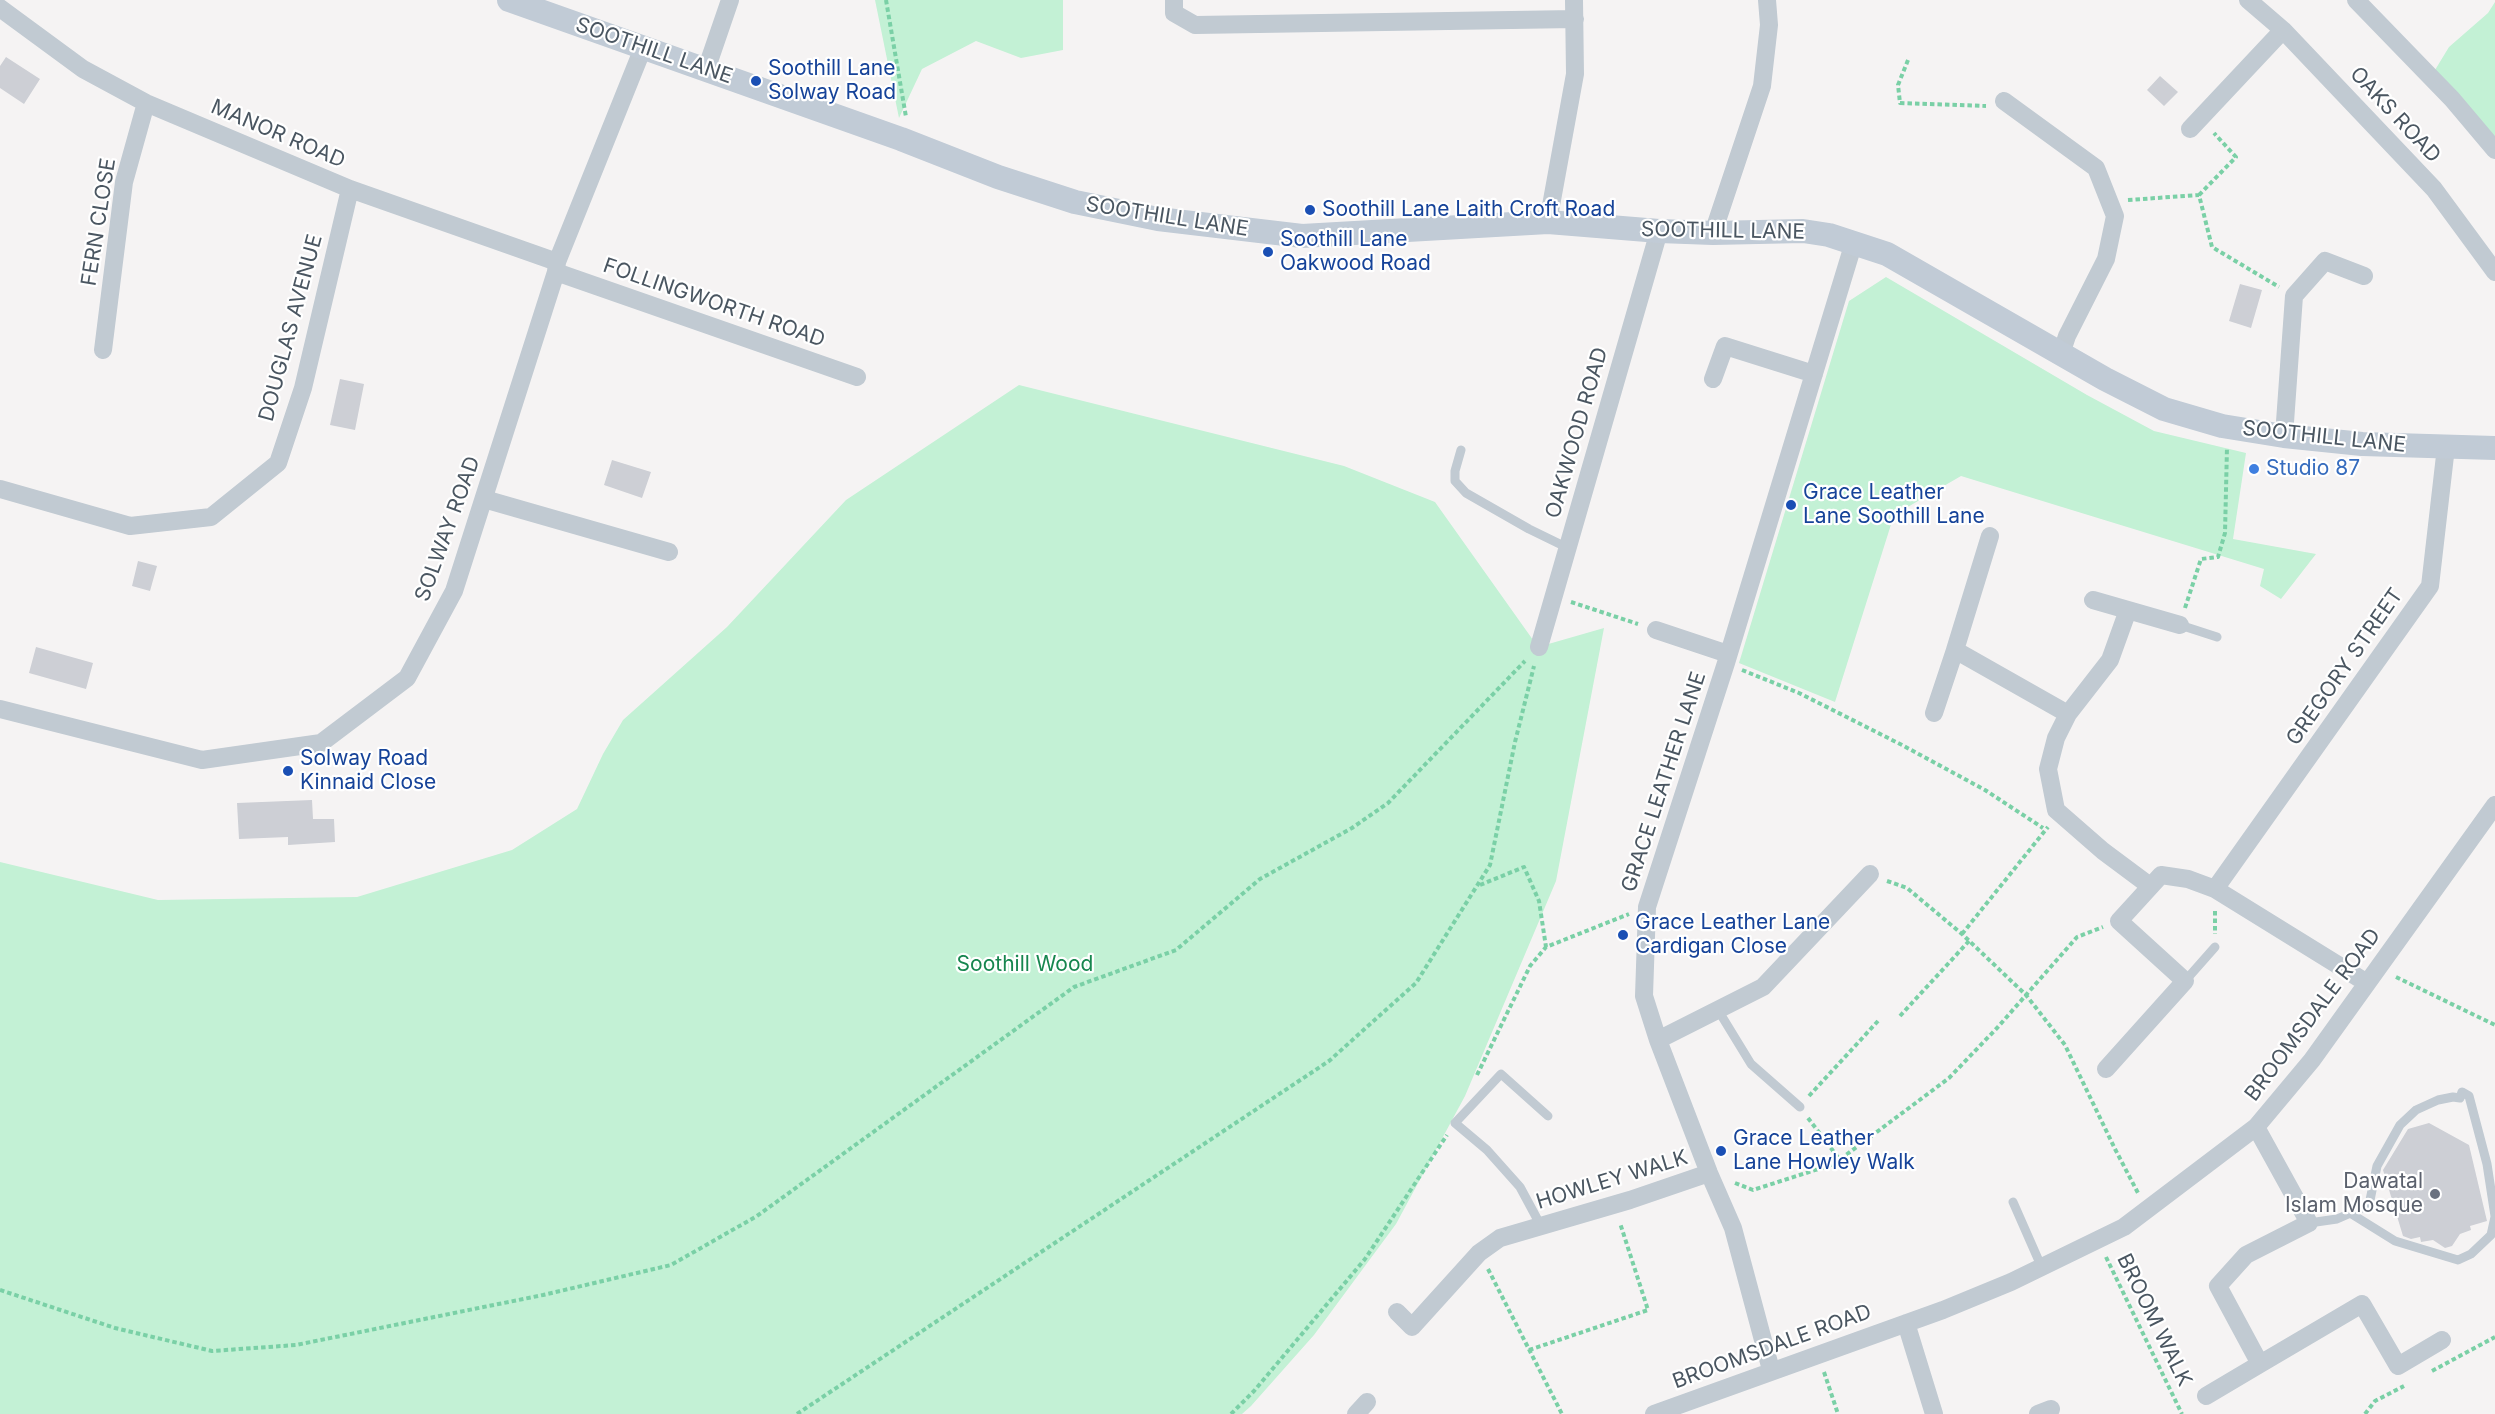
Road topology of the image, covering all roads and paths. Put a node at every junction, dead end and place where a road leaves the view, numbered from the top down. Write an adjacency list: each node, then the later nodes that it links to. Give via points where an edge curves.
1 (509, 0): 13 (main road, SOOTHILL LANE)
2 (730, 0): 15 (street)
3 (886, 0): 19 (path, via 907,121)
4 (1174, 0): 11 (street, via 1174,13 1196,25)
5 (1574, 0): 11 (street)
6 (1767, 0): 26 (street, via 1769,25 1762,86)
7 (2248, 0): 9 (street, OAKS ROAD)
8 (2356, 0): 20 (street, via 2452,99)
9 (2271, 7): 12 (street, OAKS ROAD)
10 (0, 8): 17 (street, MANOR ROAD, via 83,69)
11 (1575, 19): 24 (street, via 1575,74)
12 (2283, 30): 18 (street); 29 (street, OAKS ROAD, via 2434,189)
13 (643, 48): 15 (main road, SOOTHILL LANE); 28 (street, SOLWAY ROAD)
14 (1908, 60): 16 (path, via 1898,85 1900,103 1980,107)
15 (706, 70): 19 (main road, SOOTHILL LANE)
16 (2004, 101): 23 (street, via 2096,168)
17 (146, 103): 21 (street, MANOR ROAD); 32 (street, FERN CLOSE, via 124,182)
18 (2195, 123): 22 (path, via 2236,157)
19 (902, 139): 24 (main road, SOOTHILL LANE, via 1075,202 1158,219 1302,236)
20 (2495, 150)
21 (350, 189): 28 (street, MANOR ROAD); 42 (street, DOUGLAS AVENUE, via 303,388 278,462 211,518 130,526)
22 (2199, 195): 23 (path); 31 (path, via 2212,247)
23 (2110, 202): 33 (street, via 2115,216 2106,259)
24 (1548, 222): 25 (main road, SOOTHILL LANE)
25 (1659, 231): 26 (main road, SOOTHILL LANE); 45 (street, OAKWOOD ROAD)
26 (1713, 234): 27 (main road, SOOTHILL LANE, via 1803,231)
27 (1854, 242): 33 (main road, SOOTHILL LANE, via 1887,254); 34 (street, GRACE LEATHER LANE)
28 (557, 267): 35 (street, FOLLINGWORTH ROAD); 43 (street, SOLWAY ROAD)
29 (2495, 272)
30 (2364, 276): 31 (street, via 2325,261)
31 (2294, 296): 38 (street)
32 (103, 350)
33 (2061, 354): 37 (main road, SOOTHILL LANE, via 2164,409)
34 (1814, 374): 36 (street, via 1725,346); 55 (street, GRACE LEATHER LANE)
35 (857, 377)
36 (1713, 379)
37 (2228, 427): 38 (main road, SOOTHILL LANE); 50 (path, via 2225,533 2218,557 2201,559)
38 (2284, 436): 39 (main road, SOOTHILL LANE)
39 (2446, 447): 40 (main road, SOOTHILL LANE); 65 (street, GREGORY STREET, via 2430,586)
40 (2495, 448)
41 (1461, 450): 45 (lane, via 1455,482 1466,493)
42 (0, 489)
43 (484, 499): 46 (street); 56 (street, SOLWAY ROAD, via 454,591 407,678 321,743 202,760)
44 (1990, 536): 54 (street)
45 (1568, 548): 47 (street, OAKWOOD ROAD)
46 (669, 552)
47 (1554, 596): 51 (path); 53 (street, OAKWOOD ROAD)
48 (2093, 600): 49 (street)
49 (2128, 610): 50 (street); 58 (street, via 2110,660)
50 (2180, 625): 52 (lane)
51 (1656, 630): 55 (street)
52 (2217, 637)
53 (1539, 647): 63 (path, via 1490,866); 98 (path, via 1388,803 1352,828 1260,879 1176,950 1074,987 757,1216 671,1265 543,1296 296,1345 212,1350 115,1328)
54 (1955, 650): 57 (street); 58 (street)
55 (1727, 659): 61 (path, via 1902,745); 66 (street, GRACE LEATHER LANE)
56 (0, 709)
57 (1934, 713)
58 (2068, 714): 60 (street, via 2056,738 2048,769 2056,810)
59 (2495, 805): 73 (street, BROOMSDALE ROAD)
60 (2060, 813): 61 (path); 64 (street)
61 (2046, 830): 68 (path)
62 (1870, 874): 68 (path, via 1907,888); 75 (street, via 1763,987)
63 (1478, 885): 70 (path, via 1524,867 1539,901); 107 (path, via 1416,983 1329,1061)
64 (2150, 886): 65 (street, via 2161,875); 67 (street)
65 (2215, 889): 71 (path); 73 (street)
66 (1647, 906): 70 (path); 79 (street, GRACE LEATHER LANE, via 1644,996)
67 (2119, 921): 72 (street); 74 (path, HOWLEY WALK, via 2077,937)
68 (1962, 934): 69 (path)
69 (1969, 941): 74 (path); 76 (path)
70 (1546, 947): 81 (path, via 1530,966)
71 (2215, 947): 72 (lane)
72 (2185, 981): 80 (street)
73 (2367, 983): 78 (path, via 2396,976); 85 (street, BROOMSDALE ROAD, via 2312,1060)
74 (2028, 993): 86 (path, HOWLEY WALK, via 1949,1078); 90 (path, via 2065,1045)
75 (1718, 1010): 79 (street); 82 (lane, via 1751,1064)
76 (1900, 1016)
77 (1878, 1022): 82 (path)
78 (2495, 1025)
79 (1658, 1040): 87 (street, GRACE LEATHER LANE)
80 (2106, 1069)
81 (1474, 1081)
82 (1800, 1107): 86 (path)
83 (1548, 1116): 84 (lane, via 1501,1074)
84 (1455, 1123): 94 (lane, via 1487,1150 1520,1187); 108 (path, via 1365,1259)
85 (2256, 1127): 90 (street, BROOMSDALE ROAD); 93 (street)
86 (1840, 1160): 87 (path, HOWLEY WALK, via 1752,1190)
87 (1709, 1173): 89 (street, HOWLEY WALK); 105 (street, GRACE LEATHER LANE, via 1733,1228)
88 (2013, 1202): 97 (lane)
89 (1614, 1205): 94 (street, HOWLEY WALK); 102 (path, via 1648,1310)
90 (2147, 1209): 95 (street, BROOMSDALE ROAD)
91 (2350, 1213): 92 (lane, via 2395,1241 2458,1260 2471,1254 2491,1235); 92 (lane, via 2369,1205 2377,1166 2400,1125 2416,1110 2438,1100 2460,1098 2462,1092 2469,1096 2487,1164); 93 (lane)
92 (2495, 1217)
93 (2309, 1223): 104 (street, via 2246,1255 2218,1286)
94 (1541, 1226): 96 (street, HOWLEY WALK, via 1500,1238)
95 (2098, 1240): 97 (street, BROOMSDALE ROAD); 113 (path, BROOM WALK)
96 (1479, 1253): 99 (street, HOWLEY WALK, via 1412,1327); 102 (path)
97 (2042, 1268): 100 (street, BROOMSDALE ROAD)
98 (0, 1290)
99 (1396, 1312)
100 (1905, 1323): 103 (street, BROOMSDALE ROAD); 112 (street, BROOMSDALE ROAD)
101 (2442, 1340): 104 (street, via 2398,1366 2362,1304)
102 (1529, 1350): 109 (path)
103 (1818, 1354): 105 (street, BROOMSDALE ROAD); 111 (path)
104 (2260, 1364): 106 (street)
105 (1771, 1370): 110 (street, BROOMSDALE ROAD)
106 (2206, 1396)
107 (797, 1414)
108 (1231, 1414)
109 (1562, 1414)
110 (1655, 1414)
111 (1838, 1414)
112 (1934, 1414)
113 (2182, 1414)

